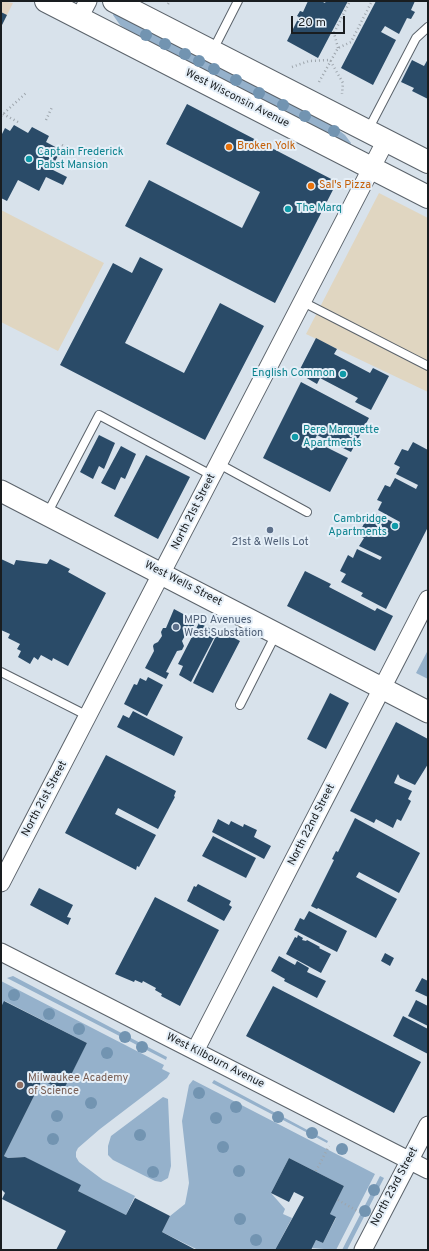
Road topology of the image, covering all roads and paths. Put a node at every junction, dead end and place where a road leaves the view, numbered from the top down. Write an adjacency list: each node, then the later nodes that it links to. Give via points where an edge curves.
1 (46, 1): 6 (main road, West Wisconsin Avenue)
2 (114, 1): 9 (main road)
3 (238, 1): 9 (lane)
4 (350, 1): 8 (path, via 334,33)
5 (372, 1): 8 (path, via 351,42)
6 (84, 10): 23 (main road, West Wisconsin Avenue)
7 (428, 27): 19 (lane, via 416,38)
8 (338, 48): 10 (path)
9 (213, 50): 19 (main road)
10 (330, 60): 11 (path, via 309,61); 12 (path); 14 (path, via 343,83)
11 (292, 67)
12 (319, 82)
13 (26, 93): 16 (path)
14 (342, 94)
15 (52, 107): 17 (path)
16 (2, 115): 18 (path)
17 (46, 120)
18 (18, 122)
19 (377, 135): 22 (main road); 23 (street, North 21st Street)
20 (62, 145): 21 (path)
21 (75, 152)
22 (428, 162)
23 (372, 168): 24 (main road, West Wisconsin Avenue); 25 (street, North 21st Street)
24 (428, 198)
25 (303, 302): 26 (lane); 27 (street, North 21st Street)
26 (428, 366)
27 (216, 470): 29 (lane); 30 (lane, via 99,415); 31 (street, North 21st Street)
28 (1, 491): 30 (street, West Wells Street)
29 (307, 512)
30 (47, 514): 31 (street, West Wells Street)
31 (162, 574): 33 (street, West Wells Street); 38 (street, North 21st Street)
32 (428, 599): 35 (street, North 22nd Street)
33 (276, 633): 35 (street, West Wells Street); 36 (lane)
34 (1, 672): 38 (lane)
35 (382, 688): 37 (street, West Wells Street); 41 (street, North 22nd Street)
36 (240, 705)
37 (428, 712)
38 (88, 716): 39 (street, North 21st Street)
39 (1, 883)
40 (1, 952): 41 (street, West Kilbourn Avenue)
41 (195, 1051): 44 (street, West Kilbourn Avenue)
42 (428, 1125): 44 (street, North 23rd Street)
43 (329, 1146): 46 (path)
44 (409, 1161): 45 (street, West Kilbourn Avenue); 49 (street, North 23rd Street)
45 (428, 1170)
46 (316, 1171)
47 (338, 1200): 48 (path)
48 (359, 1212)
49 (363, 1250)

